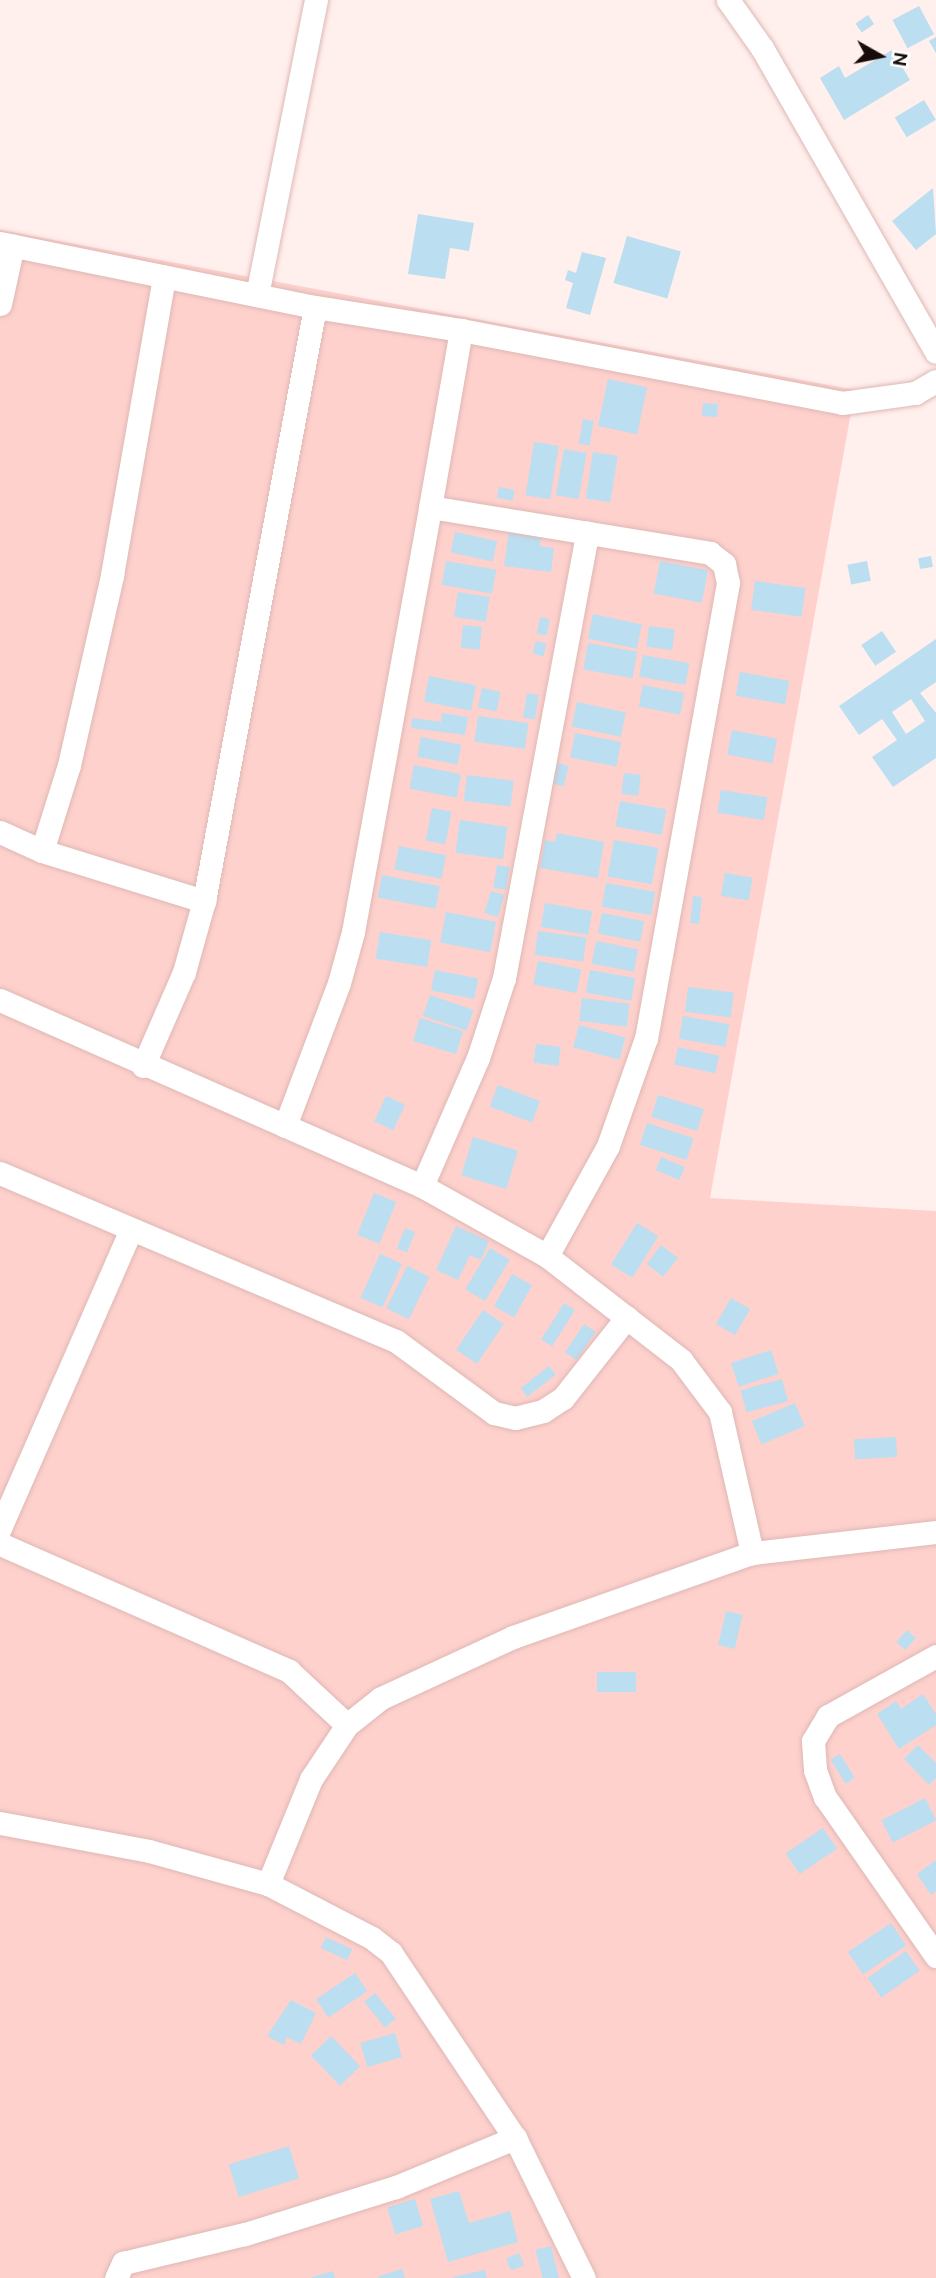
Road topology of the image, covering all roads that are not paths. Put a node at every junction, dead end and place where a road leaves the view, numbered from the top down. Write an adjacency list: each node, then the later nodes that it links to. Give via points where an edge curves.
1 (316, 0): 5 (street)
2 (727, 0): 9 (street, via 762,48)
3 (6, 244): 4 (street); 6 (street)
4 (164, 276): 5 (street); 14 (street, via 112,575 69,765)
5 (257, 295): 7 (street)
6 (0, 304)
7 (315, 307): 8 (street); 15 (street)
8 (461, 330): 10 (street, via 842,403 915,393); 11 (street)
9 (936, 352)
10 (936, 381)
11 (430, 507): 12 (street); 18 (street, via 353,932 339,983)
12 (587, 533): 20 (street, via 504,978 478,1058); 22 (street, via 710,553 724,564 728,583 646,1038 608,1146)
13 (0, 832): 14 (street)
14 (43, 850): 15 (street)
15 (204, 901): 17 (street, via 184,972)
16 (0, 1000): 17 (street)
17 (143, 1066): 18 (street)
18 (285, 1126): 20 (street)
19 (0, 1173): 21 (street)
20 (422, 1186): 22 (street)
21 (131, 1230): 23 (street, via 396,1341 494,1413 515,1418 543,1411 563,1398); 24 (street)
22 (547, 1255): 23 (street)
23 (626, 1317): 27 (street, via 681,1360 720,1412)
24 (0, 1528)
25 (936, 1532): 27 (street)
26 (0, 1544): 29 (street, via 289,1671)
27 (752, 1553): 29 (street, via 513,1637 381,1698)
28 (936, 1656): 32 (street, via 828,1716 813,1741 815,1770 825,1797)
29 (347, 1725): 31 (street, via 311,1779)
30 (0, 1823): 31 (street, via 149,1851)
31 (268, 1884): 33 (street, via 343,1920 391,1953)
32 (936, 1956)
33 (515, 2138): 34 (street, via 396,2186 245,2234 123,2263); 35 (street)
34 (116, 2278)
35 (584, 2278)

